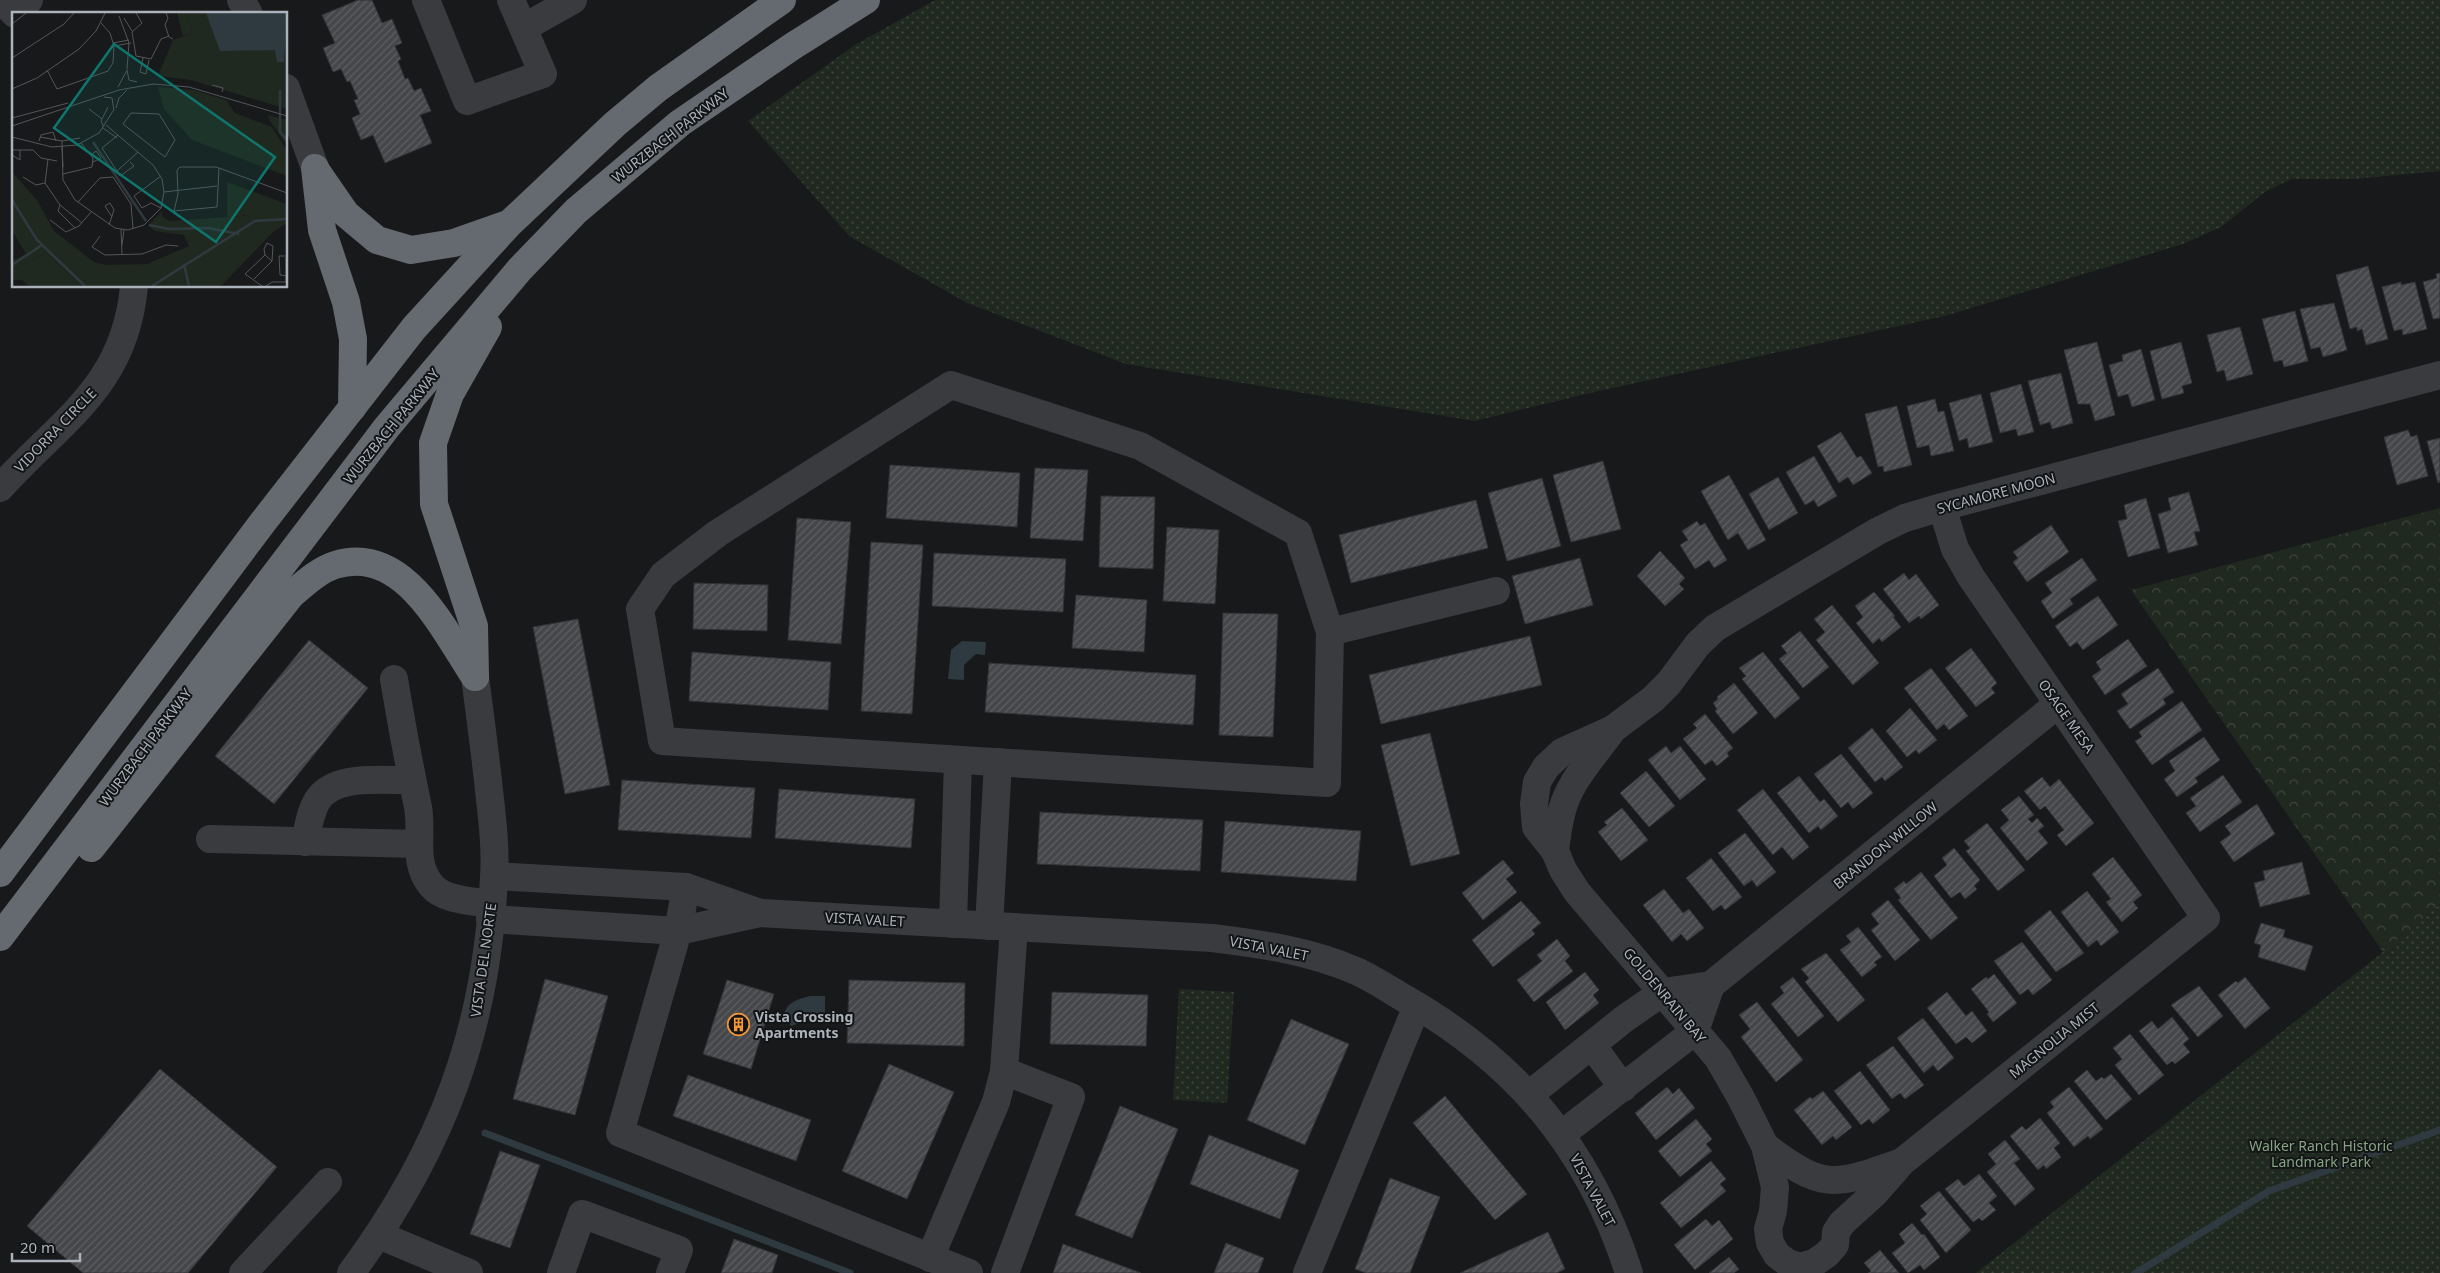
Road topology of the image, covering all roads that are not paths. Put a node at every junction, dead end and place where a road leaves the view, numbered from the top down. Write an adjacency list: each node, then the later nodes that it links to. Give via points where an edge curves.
1 (1, 0): 9 (street)
2 (29, 0): 10 (street)
3 (241, 0): 11 (street)
4 (426, 0): 12 (street, via 468,102 543,74)
5 (511, 0): 12 (street)
6 (573, 0): 12 (street)
7 (782, 0): 15 (highway, via 658,88)
8 (866, 0): 16 (highway, WURZBACH PARKWAY, via 722,94 633,161 576,210)
9 (13, 12)
10 (17, 12)
11 (248, 12)
12 (523, 28)
13 (288, 94): 14 (street)
14 (315, 168): 15 (highway, via 346,214 378,240 411,250 454,243); 19 (highway, via 322,230 346,302 353,340)
15 (509, 224): 19 (highway, via 414,328)
16 (520, 270): 24 (highway, via 450,394 433,443 434,504 474,626); 43 (highway, WURZBACH PARKWAY, via 387,427)
17 (134, 288): 20 (street, VIDORRA CIRCLE, via 132,310 122,343 107,372 87,401)
18 (2440, 375): 21 (street, SYCAMORE MOON)
19 (352, 408): 34 (highway)
20 (0, 488)
21 (1942, 507): 26 (street, OSAGE MESA, via 1955,549 1971,578); 33 (street, SYCAMORE MOON, via 1905,518 1878,531 1715,628 1658,694 1613,730 1574,782 1565,801)
22 (1496, 591): 23 (street)
23 (1330, 632): 27 (street, via 1298,533 1140,446 951,385 718,533 663,575 640,609 662,740); 28 (street, via 1327,783)
24 (475, 677): 35 (street, VISTA DEL NORTE, via 491,808); 44 (highway, via 420,596 397,574 371,561 334,565 291,595 62,884)
25 (394, 679): 29 (street, VISTA VALET)
26 (2058, 704): 39 (street, OSAGE MESA); 45 (street, BRANDON WILLOW)
27 (958, 760): 28 (street); 40 (street)
28 (998, 762): 41 (street)
29 (411, 780): 31 (street, via 342,783 332,788 318,799); 32 (street, VISTA VALET, via 418,810)
30 (210, 839): 31 (street)
31 (305, 842): 32 (street)
32 (419, 844): 37 (street, VISTA VALET, via 420,866 431,886 447,896)
33 (1555, 851): 46 (street, GOLDENRAIN BAY, via 1577,892)
34 (4, 867)
35 (494, 876): 36 (street, VISTA VALET); 37 (street, VISTA DEL NORTE)
36 (686, 887): 38 (street, VISTA VALET); 42 (street)
37 (491, 912): 42 (street, VISTA VALET); 57 (street, VISTA DEL NORTE, via 480,1003 458,1078 434,1137)
38 (760, 913): 40 (street, VISTA VALET); 42 (street, VISTA VALET)
39 (2206, 918): 55 (street, MAGNOLIA MIST)
40 (953, 924): 41 (street, VISTA VALET)
41 (1002, 926): 47 (street, VISTA VALET, via 1212,938 1261,944 1309,955 1356,971); 50 (street)
42 (678, 931): 58 (street, via 620,1133)
43 (0, 937)
44 (0, 946)
45 (1711, 985): 46 (street); 48 (street)
46 (1663, 992): 48 (street, GOLDENRAIN BAY); 49 (street)
47 (1417, 1006): 52 (street, VISTA VALET, via 1508,1072); 66 (street)
48 (1695, 1031): 51 (street); 54 (street, GOLDENRAIN BAY, via 1718,1058)
49 (1592, 1046): 51 (street); 52 (street)
50 (1004, 1071): 58 (street, via 996,1102); 65 (street, via 1071,1098)
51 (1623, 1088): 53 (street)
52 (1529, 1095): 53 (street, VISTA VALET)
53 (1562, 1134): 67 (street, VISTA VALET, via 1604,1207)
54 (1766, 1146): 55 (street, MAGNOLIA MIST, via 1806,1174 1823,1180 1862,1176); 55 (street, MAGNOLIA MIST, via 1775,1187 1768,1229 1770,1243 1777,1255 1800,1267 1827,1254 1842,1223)
55 (1902, 1162)
56 (328, 1182): 59 (street)
57 (379, 1235): 60 (street, VISTA DEL NORTE); 61 (street)
58 (930, 1258): 64 (street)
59 (243, 1273)
60 (351, 1273)
61 (469, 1273)
62 (561, 1273): 63 (street, via 582,1214 679,1250)
63 (670, 1273)
64 (969, 1273)
65 (1005, 1273)
66 (1307, 1273)
67 (1629, 1273)

